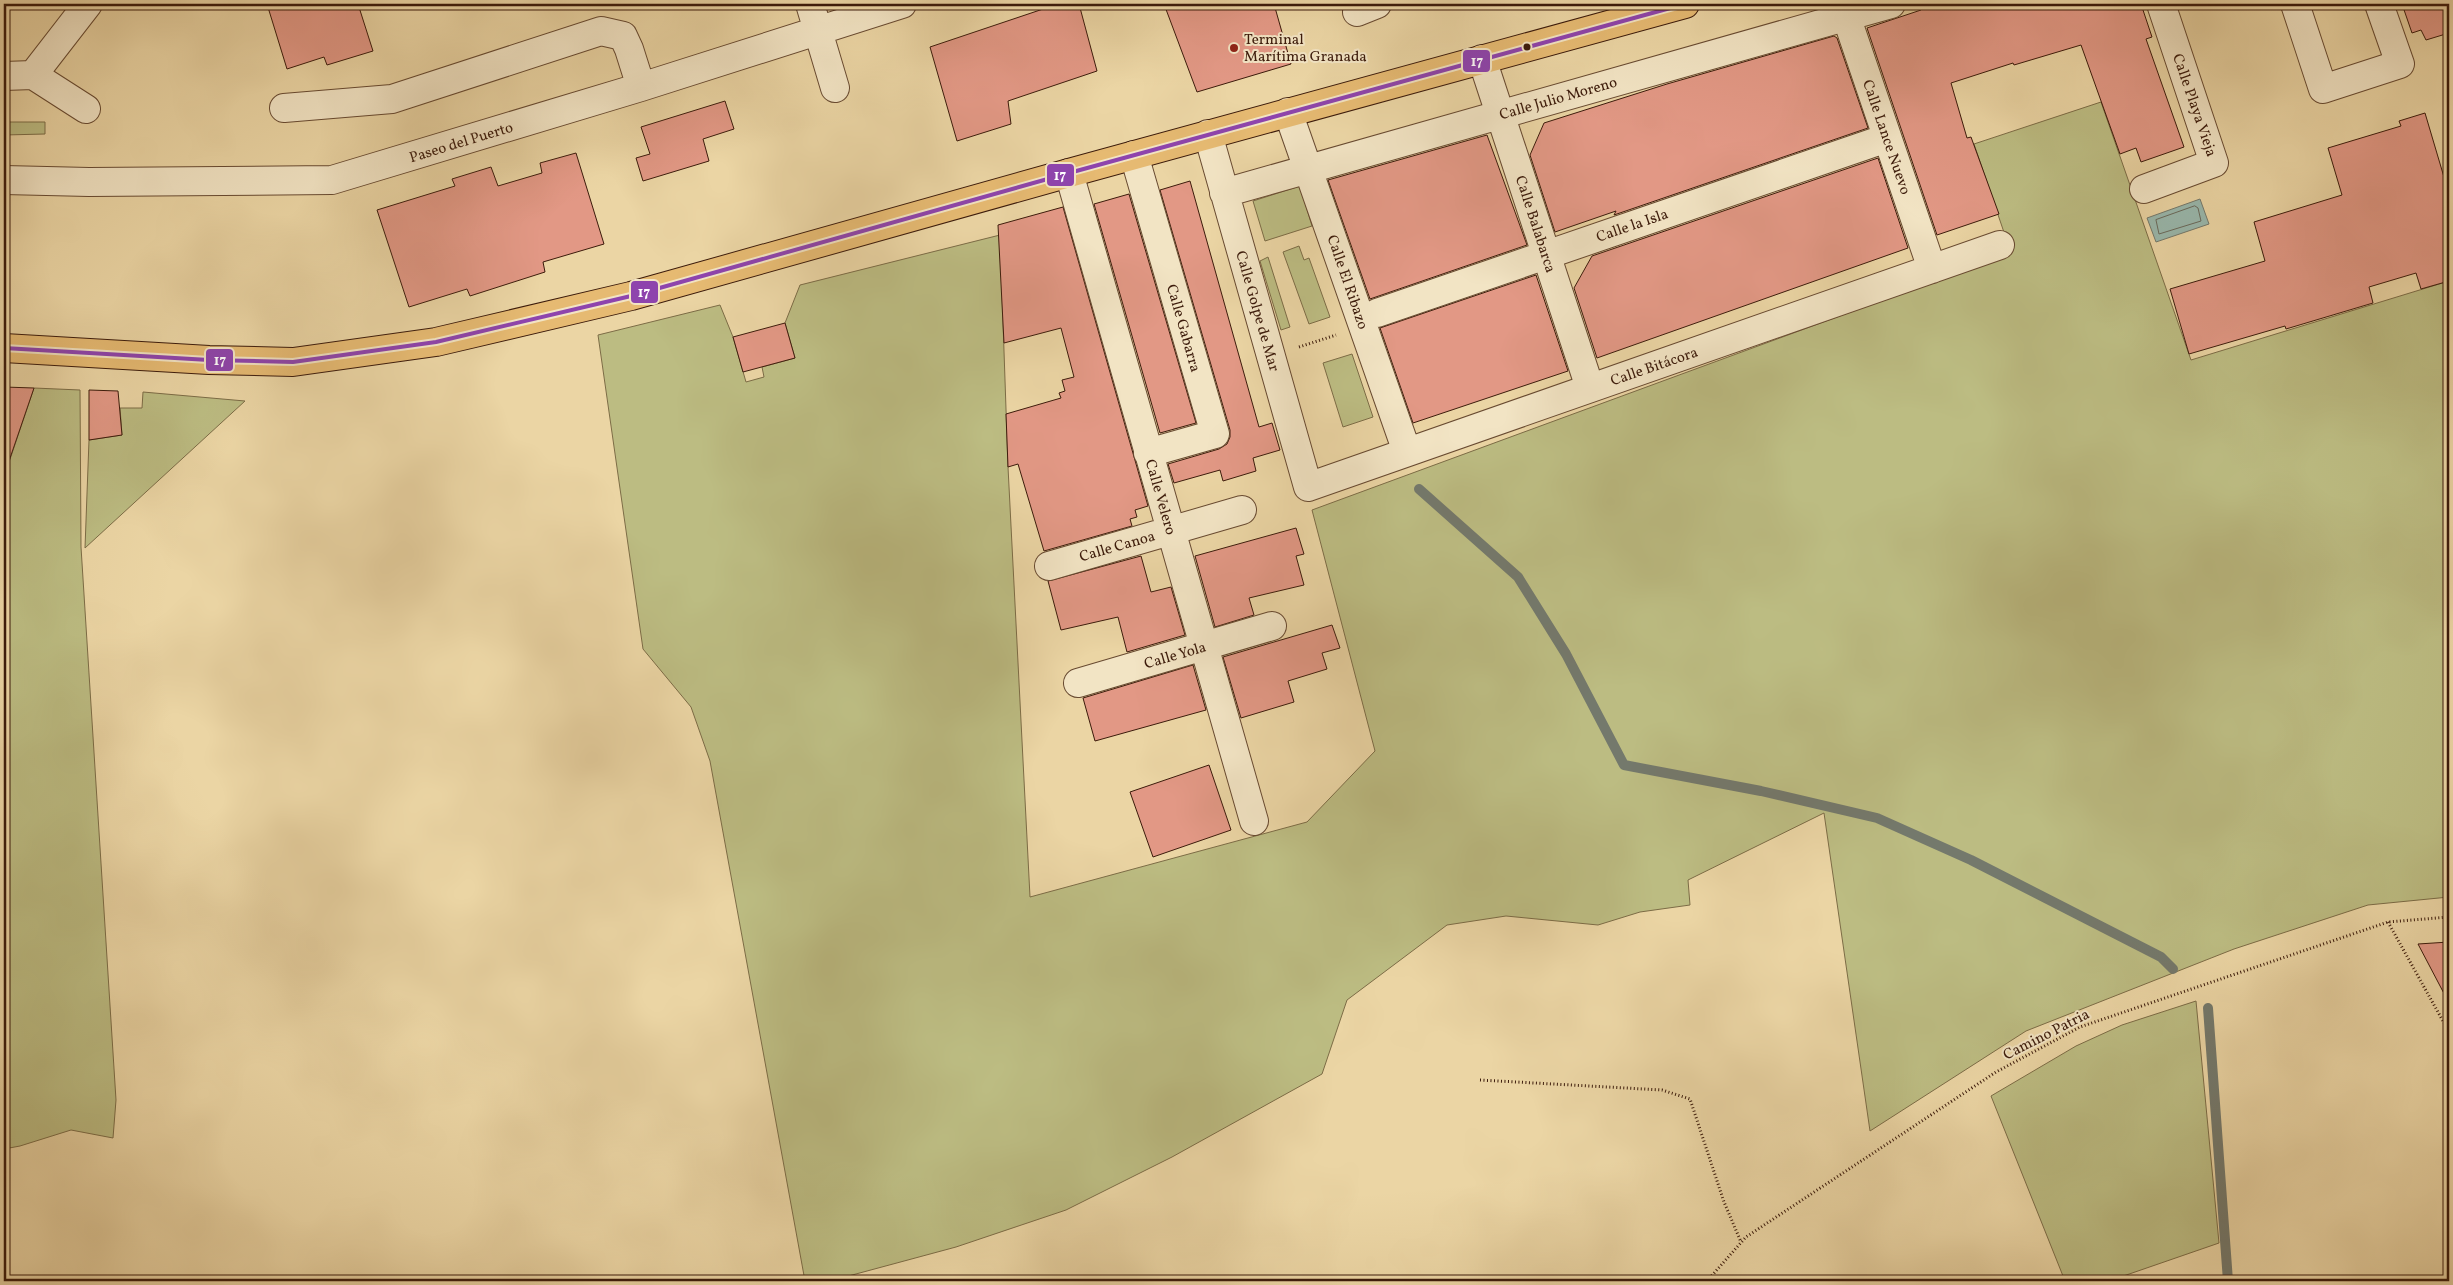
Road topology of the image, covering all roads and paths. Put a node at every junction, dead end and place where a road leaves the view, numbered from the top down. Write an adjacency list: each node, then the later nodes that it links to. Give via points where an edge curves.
1 (88, 4): 12 (street)
2 (810, 4): 10 (street)
3 (902, 4): 10 (street, Paseo del Puerto)
4 (1685, 4): 11 (highway)
5 (1891, 4): 9 (street, Calle Julio Moreno)
6 (2161, 4): 26 (street, Calle Playa Vieja, via 2214,163)
7 (2295, 4): 8 (street, via 2323,89 2400,64)
8 (2379, 4)
9 (1844, 10): 19 (street, Calle Julio Moreno); 21 (street, Calle Lance Nuevo)
10 (818, 32): 14 (street, Paseo del Puerto); 15 (street)
11 (1482, 60): 18 (highway); 19 (street, Calle Balabarca)
12 (33, 75): 13 (street); 17 (street)
13 (4, 76)
14 (640, 87): 16 (street, via 623,36 601,31 392,98); 25 (street, Paseo del Puerto, via 332,180)
15 (835, 88)
16 (284, 108)
17 (86, 109)
18 (1288, 112): 20 (highway); 23 (street, Calle El Ribazo)
19 (1500, 114): 23 (street, Calle Julio Moreno); 29 (street, Calle Balabarca)
20 (1208, 134): 22 (highway); 27 (street, Calle Golpe de Mar)
21 (1887, 138): 29 (street, Calle la Isla); 30 (street, Calle Lance Nuevo)
22 (1134, 155): 24 (highway); 36 (street, Calle Gabarra, via 1215,434)
23 (1308, 168): 27 (street, Calle Julio Moreno); 31 (street, Calle El Ribazo)
24 (1069, 173): 32 (highway, via 631,296 436,342 293,362); 36 (street, Calle Velero)
25 (4, 180)
26 (2144, 189)
27 (1224, 193): 33 (street, Calle Golpe de Mar)
28 (2000, 244): 30 (street, Calle Bitácora)
29 (1546, 255): 31 (street, Calle la Isla); 34 (street, Calle Balabarca)
30 (1932, 269): 34 (street, Calle Bitácora)
31 (1370, 319): 33 (path); 35 (street, Calle El Ribazo)
32 (4, 348)
33 (1271, 357): 37 (street, Calle Golpe de Mar)
34 (1590, 388): 35 (street, Calle Bitácora)
35 (1407, 452): 37 (street, Calle Bitácora)
36 (1148, 453): 39 (street, Calle Velero)
37 (1308, 487)
38 (1242, 510): 39 (street, Calle Canoa)
39 (1171, 531): 40 (street, Calle Canoa); 42 (street, Calle Velero)
40 (1049, 566)
41 (1272, 626): 42 (street, Calle Yola)
42 (1203, 647): 43 (street, Calle Yola); 44 (street, Calle Velero)
43 (1078, 683)
44 (1254, 821)
45 (2449, 917): 46 (path, Camino Patria)
46 (2388, 922): 47 (path); 49 (path, Camino Patria, via 2080,1027 1996,1072)
47 (2449, 1032)
48 (1480, 1080): 49 (path, via 1662,1090 1690,1099 1724,1202)
49 (1741, 1242): 50 (path, Camino Patria)
50 (1707, 1281)

